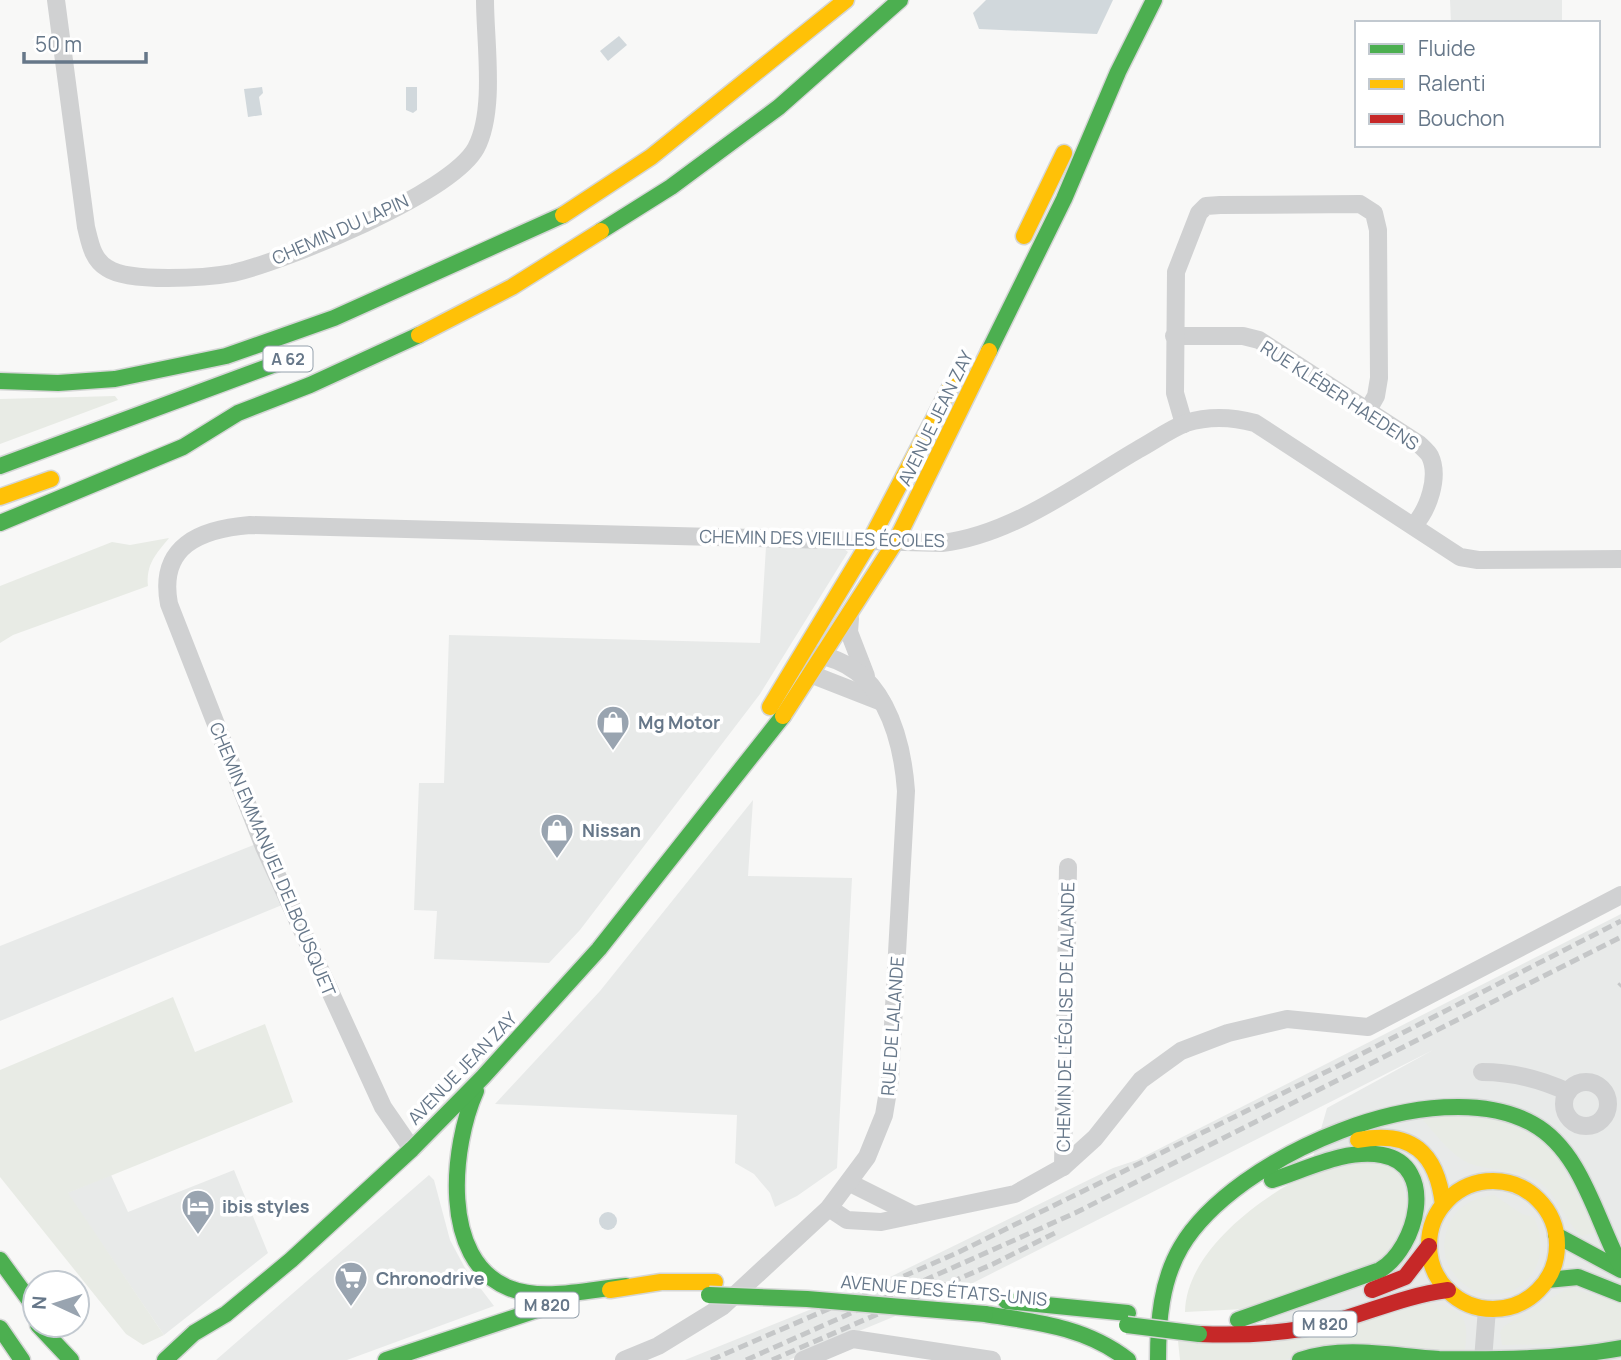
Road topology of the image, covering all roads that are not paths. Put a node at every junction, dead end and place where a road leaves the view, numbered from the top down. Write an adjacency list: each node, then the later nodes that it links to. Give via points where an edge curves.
1 (56, 0): 2 (street, CHEMIN DU LAPIN, via 86,227 94,255 107,269 127,275 194,277 232,273 291,256 384,213 450,175 475,149 486,106)
2 (485, 0)
3 (846, 0): 7 (main road, via 652,156)
4 (900, 0): 15 (main road, A 62, via 779,107 581,246 441,325)
5 (1137, 0): 8 (main road)
6 (1154, 0): 24 (main road, AVENUE JEAN ZAY, via 1064,199)
7 (561, 217): 9 (main road); 13 (main road, via 251,351 127,378)
8 (1017, 253)
9 (430, 293)
10 (1174, 336): 14 (street, RUE KLÉBER HAEDENS, via 1259,340); 14 (street, via 1176,272 1206,206 1360,204 1374,213 1378,230 1379,378); 16 (street, via 1175,393)
11 (302, 353): 18 (main road, A 62)
12 (956, 376): 23 (main road, AVENUE JEAN ZAY)
13 (0, 381)
14 (1368, 410): 22 (street, RUE KLÉBER HAEDENS, via 1430,456 1432,488 1422,517)
15 (238, 413): 17 (main road, A 62); 21 (main road, via 183,447)
16 (1184, 424): 22 (street, CHEMIN DES VIEILLES ÉCOLES, via 1222,418 1255,423); 24 (street, CHEMIN DES VIEILLES ÉCOLES, via 990,531 942,543)
17 (133, 450)
18 (0, 466)
19 (68, 473): 20 (main road)
20 (0, 497)
21 (0, 523)
22 (1414, 525): 26 (street, CHEMIN DES VIEILLES ÉCOLES, via 1460,557 1478,561)
23 (870, 541): 24 (street, CHEMIN DES VIEILLES ÉCOLES); 25 (street, CHEMIN DES VIEILLES ÉCOLES, via 250,525 200,535); 28 (main road, AVENUE JEAN ZAY)
24 (895, 541): 27 (main road, AVENUE JEAN ZAY)
25 (172, 559): 41 (street, CHEMIN EMMANUEL DELBOUSQUET, via 166,586 169,604 239,785 378,1096)
26 (1621, 559)
27 (850, 618): 29 (main road, AVENUE JEAN ZAY); 31 (street, RUE DE LALANDE, via 849,632)
28 (803, 653): 29 (street, RUE DE LALANDE); 30 (street); 33 (main road, AVENUE JEAN ZAY)
29 (825, 656): 30 (main road, AVENUE JEAN ZAY); 31 (street, RUE DE LALANDE)
30 (813, 675): 32 (street); 33 (main road, AVENUE JEAN ZAY)
31 (867, 679): 32 (street, RUE DE LALANDE)
32 (881, 702): 48 (street, RUE DE LALANDE, via 895,724 906,791 890,1079 876,1137)
33 (699, 823): 37 (main road, AVENUE JEAN ZAY, via 599,949)
34 (1068, 867): 44 (street, CHEMIN DE L'ÉGLISE DE LALANDE)
35 (1621, 895): 44 (street, CHEMIN DE L'ÉGLISE DE LALANDE, via 1368,1027 1286,1019 1228,1033 1181,1051 1141,1080 1095,1139)
36 (1482, 1072): 39 (street, via 1506,1072)
37 (484, 1077): 41 (main road, AVENUE JEAN ZAY); 46 (main road, via 463,1118)
38 (1614, 1090): 39 (street, via 1591,1082 1578,1083); 39 (street, via 1604,1119 1589,1127 1572,1123 1567,1116)
39 (1568, 1091)
40 (1393, 1116): 42 (main road, via 1426,1132); 56 (main road, via 1453,1106 1531,1122 1566,1152); 86 (main road, via 1283,1160 1238,1185 1206,1214 1181,1248 1170,1273 1161,1303)
41 (421, 1150): 71 (main road, AVENUE JEAN ZAY)
42 (1444, 1152)
43 (445, 1163): 46 (main road)
44 (1063, 1167): 52 (street, CHEMIN DE L'ÉGLISE DE LALANDE, via 1014,1194)
45 (1460, 1168): 49 (main road)
46 (455, 1176): 60 (main road, via 468,1242 495,1281 537,1292)
47 (1272, 1180): 50 (main road, via 1332,1149 1360,1139 1389,1136 1415,1146 1427,1157 1442,1185); 72 (main road, AVENUE DES ÉTATS-UNIS, via 1364,1154 1383,1154 1411,1172 1418,1201 1399,1249 1382,1269); 87 (main road, via 1239,1204 1197,1250 1174,1305)
48 (850, 1183): 51 (street, RUE DE LALANDE); 52 (street)
49 (1478, 1183): 50 (main road); 53 (main road, via 1499,1181 1528,1192 1549,1215)
50 (1443, 1205): 54 (main road, via 1430,1232)
51 (829, 1208): 52 (street, CHEMIN DE L'ÉGLISE DE LALANDE, via 847,1220 862,1222); 82 (street, RUE DE LALANDE, via 723,1306 658,1346)
52 (914, 1215)
53 (1556, 1236): 56 (main road); 57 (main road)
54 (1429, 1246): 63 (main road, via 1438,1278); 66 (main road, M 820, via 1405,1276)
55 (0, 1260): 59 (main road)
56 (1621, 1268)
57 (1547, 1280): 65 (main road, via 1578,1278); 70 (main road, via 1521,1303)
58 (0, 1282): 68 (main road)
59 (21, 1285)
60 (626, 1286): 61 (main road, AVENUE DES ÉTATS-UNIS / M 820, via 661,1282); 81 (main road, AVENUE DES ÉTATS-UNIS / M 820, via 540,1306)
61 (712, 1288): 62 (main road, AVENUE DES ÉTATS-UNIS / M 820); 69 (main road, AVENUE DES ÉTATS-UNIS / M 820, bridge, via 807,1299); 78 (main road, AVENUE DES ÉTATS-UNIS / M 820, via 585,1309)
62 (875, 1288)
63 (1448, 1290): 70 (main road, via 1459,1300); 73 (main road, AVENUE DES ÉTATS-UNIS / M 820, via 1414,1294 1292,1333 1256,1337)
64 (935, 1293): 69 (main road, AVENUE DES ÉTATS-UNIS / M 820)
65 (1621, 1294)
66 (1359, 1296)
67 (1336, 1304): 72 (main road, AVENUE DES ÉTATS-UNIS / M 820, via 1301,1315)
68 (21, 1305)
69 (985, 1306): 73 (main road, AVENUE DES ÉTATS-UNIS / M 820, bridge); 85 (main road, via 1104,1342)
70 (1487, 1309): 89 (street)
71 (226, 1314): 76 (main road, AVENUE JEAN ZAY); 80 (main road, AVENUE JEAN ZAY, via 194,1333)
72 (1238, 1320): 73 (main road, AVENUE DES ÉTATS-UNIS / M 820)
73 (1199, 1327)
74 (0, 1328): 79 (main road)
75 (0, 1342): 79 (main road)
76 (201, 1348)
77 (1621, 1348): 89 (main road, via 1545,1359)
78 (454, 1355)
79 (21, 1360)
80 (165, 1360)
81 (386, 1360)
82 (624, 1360)
83 (803, 1360): 84 (street, via 853,1339)
84 (992, 1360)
85 (1128, 1360)
86 (1158, 1360)
87 (1170, 1360)
88 (1300, 1360): 89 (main road, via 1326,1352)
89 (1483, 1360)

